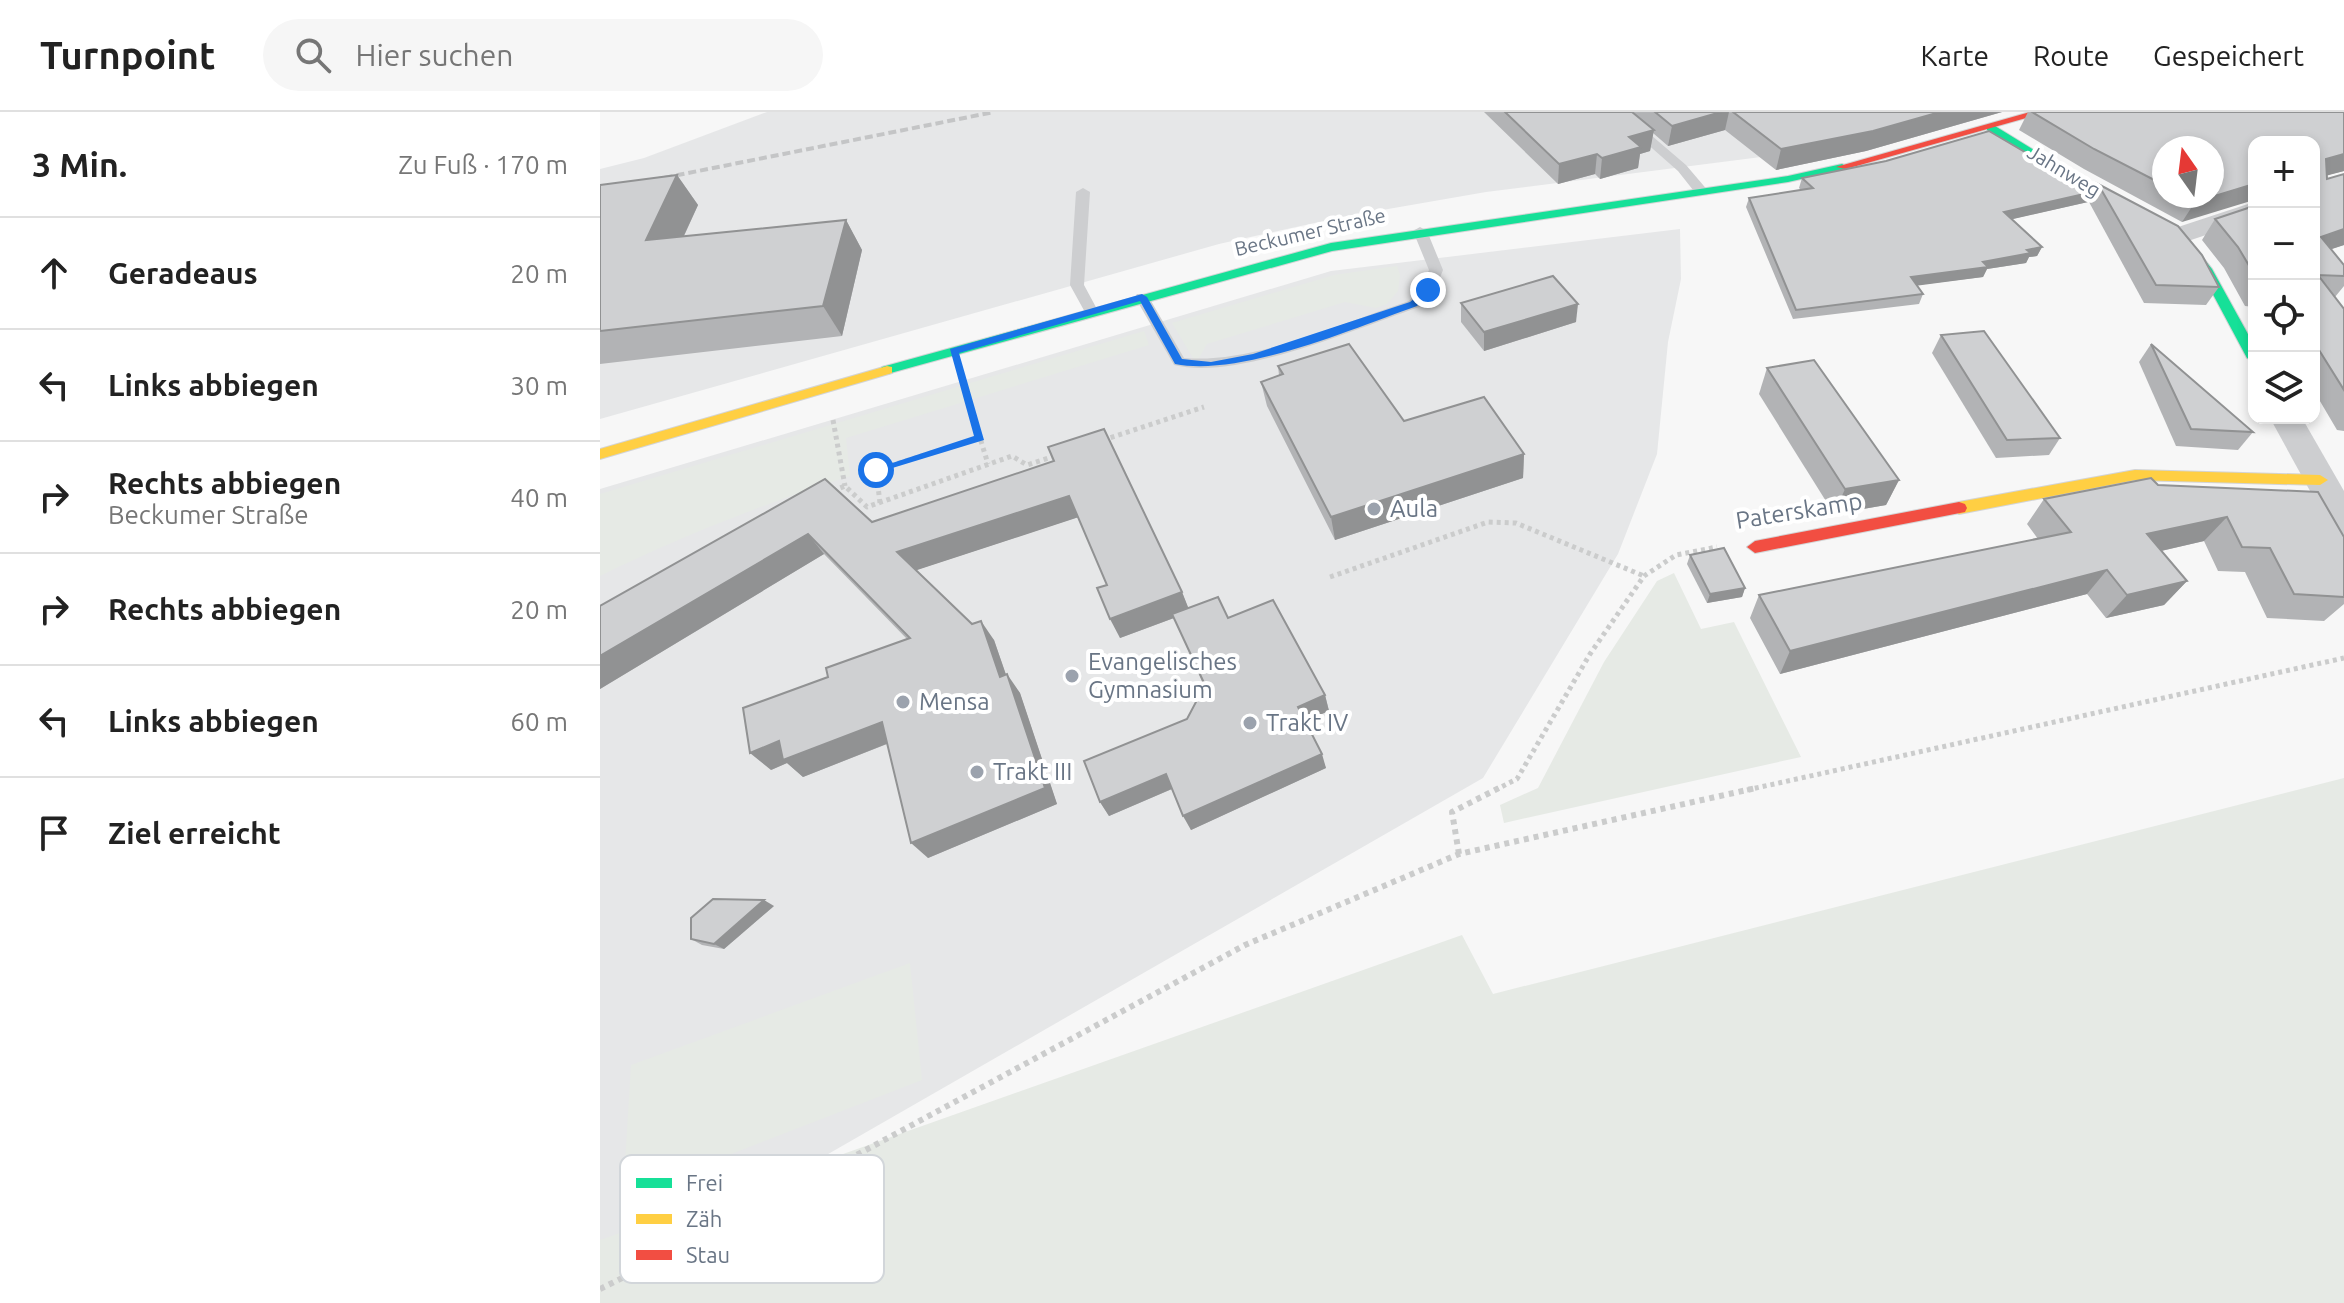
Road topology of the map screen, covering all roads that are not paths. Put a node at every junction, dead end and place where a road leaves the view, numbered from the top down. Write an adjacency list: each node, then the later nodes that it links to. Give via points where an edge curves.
1 (1617, 112): 5 (lane)
2 (2042, 112): 3 (main road, Beckumer Straße)
3 (1991, 128): 5 (main road, Beckumer Straße, via 1872,161); 8 (main road, Jahnweg)
4 (1083, 192): 10 (lane, via 1077,285)
5 (1702, 192): 7 (main road, Beckumer Straße)
6 (2248, 212): 8 (street)
7 (1420, 231): 9 (main road, Beckumer Straße, via 1331,247); 9 (lane, via 1436,270 1428,290 1414,304 1255,357 1211,365 1179,362)
8 (2179, 236): 11 (main road, Jahnweg, via 2206,269)
9 (1142, 297): 10 (main road, Beckumer Straße)
10 (1091, 311): 13 (main road, Beckumer Straße)
11 (2251, 352)
12 (2289, 424): 14 (street)
13 (600, 454)
14 (2320, 480): 15 (street); 16 (main road, Paterskamp, via 2135,475)
15 (2344, 522)
16 (1755, 547)

